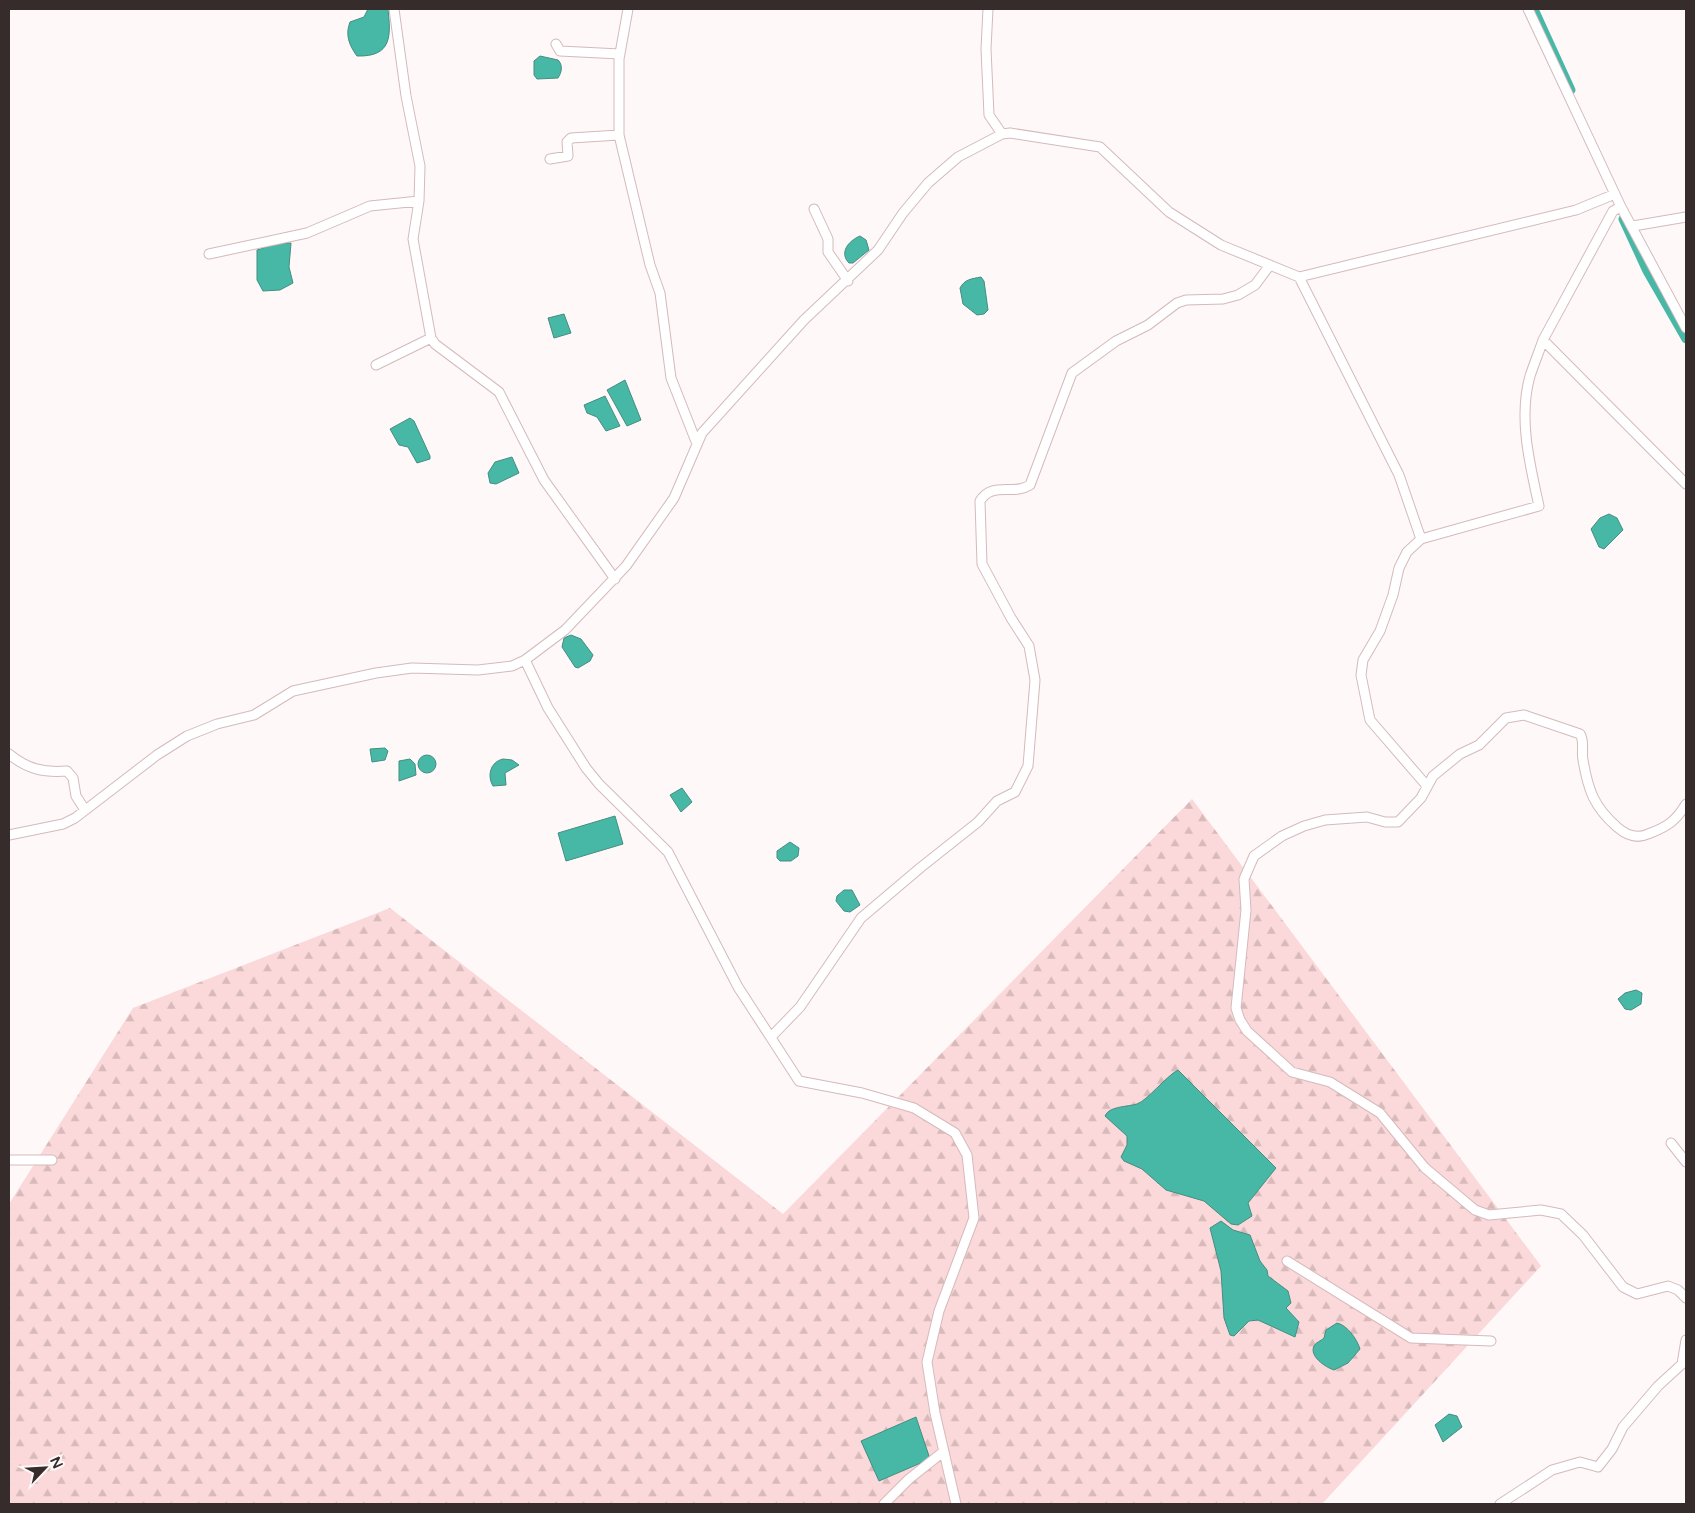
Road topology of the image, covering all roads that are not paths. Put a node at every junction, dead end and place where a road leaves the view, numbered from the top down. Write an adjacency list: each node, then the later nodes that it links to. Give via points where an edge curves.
1 (394, 9): 11 (street, via 420,166)
2 (628, 9): 6 (street)
3 (988, 9): 7 (street, via 986,49 990,115)
4 (1528, 9): 10 (street)
5 (556, 44): 6 (street, via 560,52)
6 (620, 54): 8 (street)
7 (1002, 134): 17 (street, via 1100,147 1169,212 1221,245); 19 (street, via 958,157 928,183 878,250)
8 (619, 135): 9 (street, via 571,138 567,142 568,156); 24 (street, via 650,265 660,293 672,378)
9 (550, 160)
10 (1615, 194): 12 (street); 18 (street, via 1576,210)
11 (419, 201): 16 (street, via 370,206 308,232); 21 (street, via 413,239)
12 (1621, 207): 15 (street); 22 (street, via 1613,211)
13 (814, 209): 19 (street, via 828,239 828,252)
14 (1686, 217): 15 (street)
15 (1633, 226): 20 (street)
16 (209, 254)
17 (1270, 265): 18 (street); 34 (street, via 1254,285 1238,295 1177,303 1072,373 1030,485 1019,489 988,490 983,495 980,501 982,564 1029,646 1035,680 1028,766 1015,792 997,801 978,822 862,918 800,1007)
18 (1299, 277): 26 (street, via 1399,474)
19 (848, 281): 24 (street, via 804,320 702,433)
20 (1686, 328)
21 (431, 338): 23 (street); 27 (street, via 499,392 544,480)
22 (1543, 340): 25 (street); 26 (street, via 1530,376 1526,427 1528,455 1539,506)
23 (376, 365)
24 (698, 444): 27 (street, via 674,498)
25 (1686, 484)
26 (1422, 539): 30 (street, via 1407,552 1399,568 1394,595 1380,631 1363,660 1361,675 1370,720)
27 (615, 579): 28 (street, via 565,630)
28 (525, 660): 32 (street, via 512,666 478,670 412,668 293,691 254,715 187,736); 34 (street, via 548,708 586,768 668,852 738,987)
29 (9, 754): 32 (street, via 23,766 50,773 68,771 73,778 76,796)
30 (1427, 786): 31 (street, via 1433,776 1460,754 1480,745 1506,718 1524,715 1580,734 1593,801 1625,835 1642,837 1667,827 1679,817); 40 (street, via 1421,798 1398,822 1367,817 1326,820 1282,836 1254,856 1244,879 1246,910 1236,1008 1240,1020 1247,1031 1292,1072 1330,1082 1380,1113 1425,1168 1475,1210 1489,1215 1541,1210 1561,1214 1583,1235 1623,1287 1637,1294 1668,1286)
31 (1686, 804)
32 (85, 810): 33 (street, via 63,824)
33 (9, 835)
34 (771, 1037): 43 (street, via 799,1081 862,1093 914,1108 955,1133 967,1155 974,1218 939,1311 927,1362)
35 (1671, 1143): 38 (street)
36 (9, 1160): 37 (street)
37 (52, 1160)
38 (1686, 1162)
39 (1287, 1261): 42 (street, via 1411,1338)
40 (1686, 1298)
41 (1686, 1340): 46 (street, via 1682,1364 1623,1427 1598,1467 1580,1462 1552,1470)
42 (1491, 1341)
43 (944, 1452): 44 (street, via 909,1479); 45 (street)
44 (884, 1504)
45 (956, 1504)
46 (1500, 1504)

